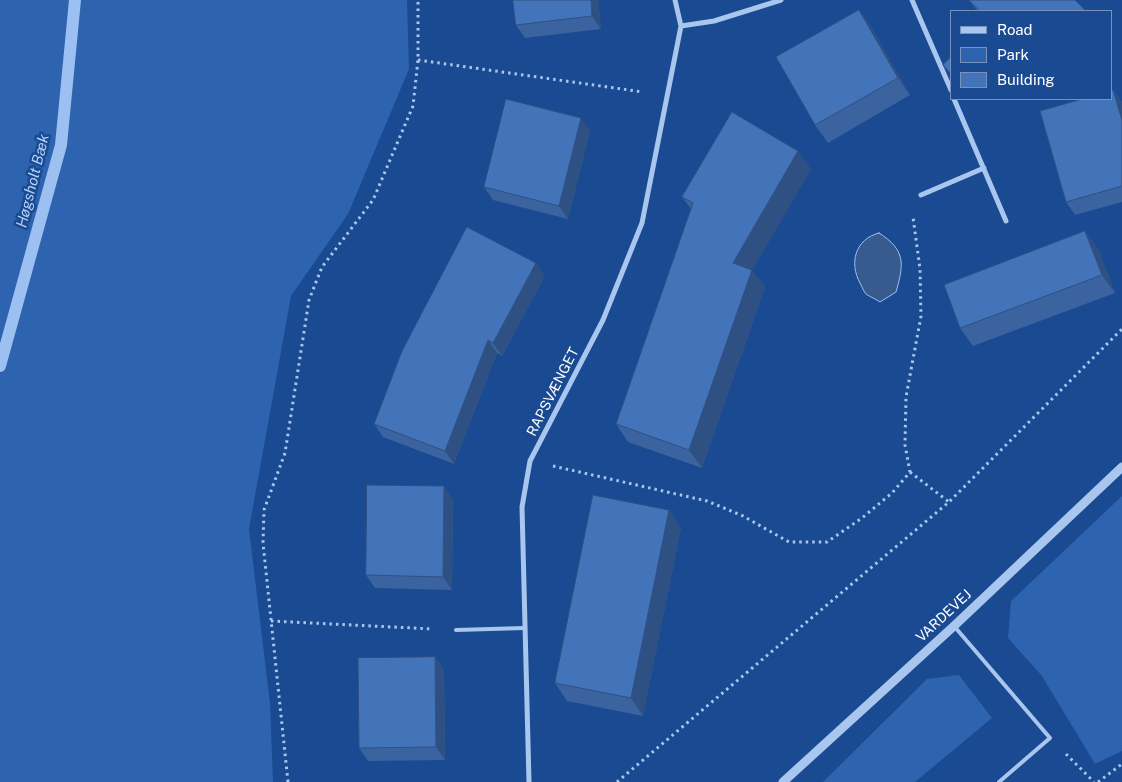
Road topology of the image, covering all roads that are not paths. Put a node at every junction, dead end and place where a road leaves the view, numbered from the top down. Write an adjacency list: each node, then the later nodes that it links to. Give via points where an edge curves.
1 (675, 0): 4 (street, RAPSVÆNGET)
2 (780, 0): 4 (street, via 714,21)
3 (912, 0): 5 (street)
4 (681, 26): 12 (street, RAPSVÆNGET, via 642,223 602,320 530,460 522,507)
5 (950, 88)
6 (954, 100): 7 (street)
7 (984, 168): 8 (street); 9 (street)
8 (921, 195)
9 (1006, 221)
10 (1122, 468): 11 (street, VARDEVEJ)
11 (954, 626): 15 (street, VARDEVEJ); 16 (lane, via 1050,738)
12 (525, 628): 13 (lane); 14 (street, RAPSVÆNGET)
13 (456, 630)
14 (528, 782)
15 (783, 782)
16 (999, 782)

